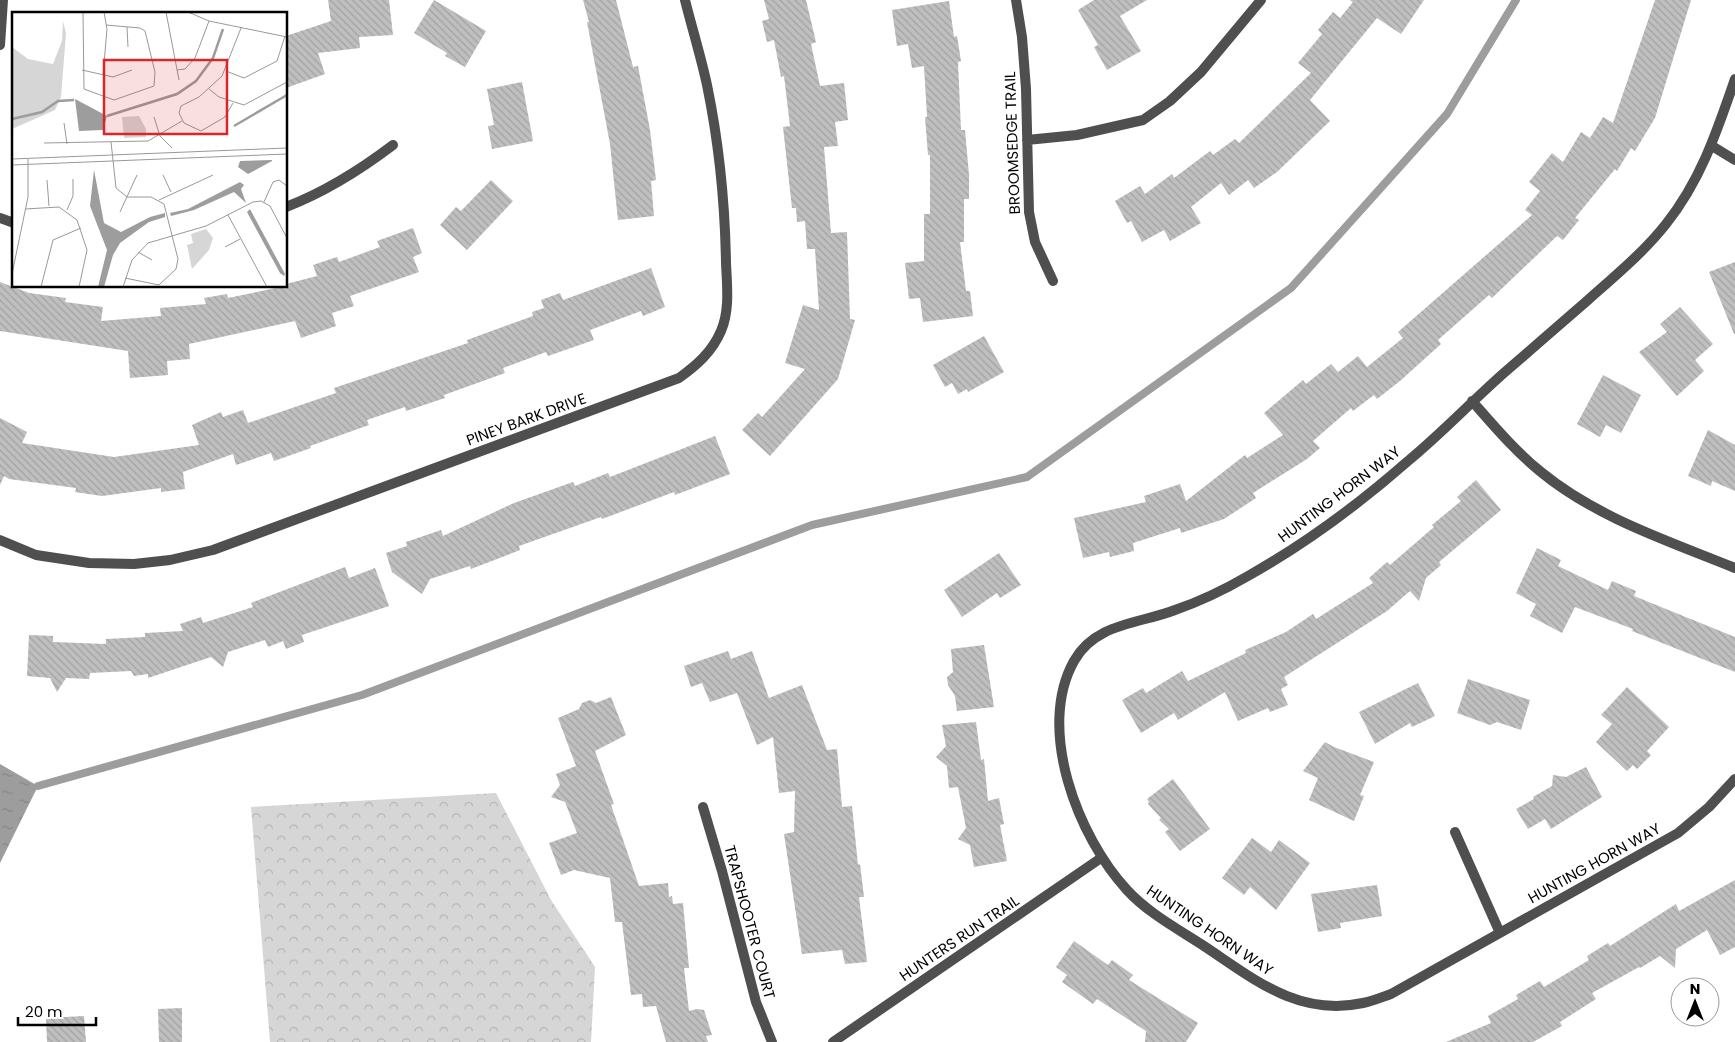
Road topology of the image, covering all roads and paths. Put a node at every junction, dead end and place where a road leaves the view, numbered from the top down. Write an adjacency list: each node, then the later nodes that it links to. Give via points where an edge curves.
1 (2, 0): 5 (street)
2 (685, 0): 14 (street, PINEY BARK DRIVE, via 707,86 720,168 726,250 728,307 722,330 698,365 679,378 213,550 170,560 89,564 36,555)
3 (1016, 0): 7 (street, BROOMSEDGE TRAIL, via 1022,37)
4 (1261, 0): 7 (street, via 1201,72 1170,101 1143,120 1076,135)
5 (0, 45)
6 (1735, 79): 9 (street, HUNTING HORN WAY)
7 (1027, 140): 12 (street, BROOMSEDGE TRAIL, via 1030,220 1035,242)
8 (393, 145): 11 (street, via 325,190)
9 (1712, 146): 10 (street); 13 (street, HUNTING HORN WAY, via 1690,190 1666,225 1621,271)
10 (1735, 160)
11 (288, 206)
12 (1053, 281)
13 (1472, 401): 15 (street, via 1514,448 1543,474 1583,501 1626,524); 19 (street, HUNTING HORN WAY, via 1409,461 1332,522 1263,568 1217,594 1171,612 1119,626 1087,644 1074,661 1064,687 1059,716 1060,746 1084,828)
14 (0, 540)
15 (1735, 568)
16 (1735, 778): 20 (street, HUNTING HORN WAY, via 1710,807 1678,833)
17 (703, 808): 21 (street, TRAPSHOOTER COURT, via 756,1002)
18 (1455, 832): 20 (street)
19 (1101, 858): 20 (street, HUNTING HORN WAY, via 1128,892 1150,910 1270,990 1298,1001 1334,1006 1363,1003 1391,994); 22 (street, HUNTERS RUN TRAIL)
20 (1500, 933)
21 (772, 1042)
22 (834, 1042)

